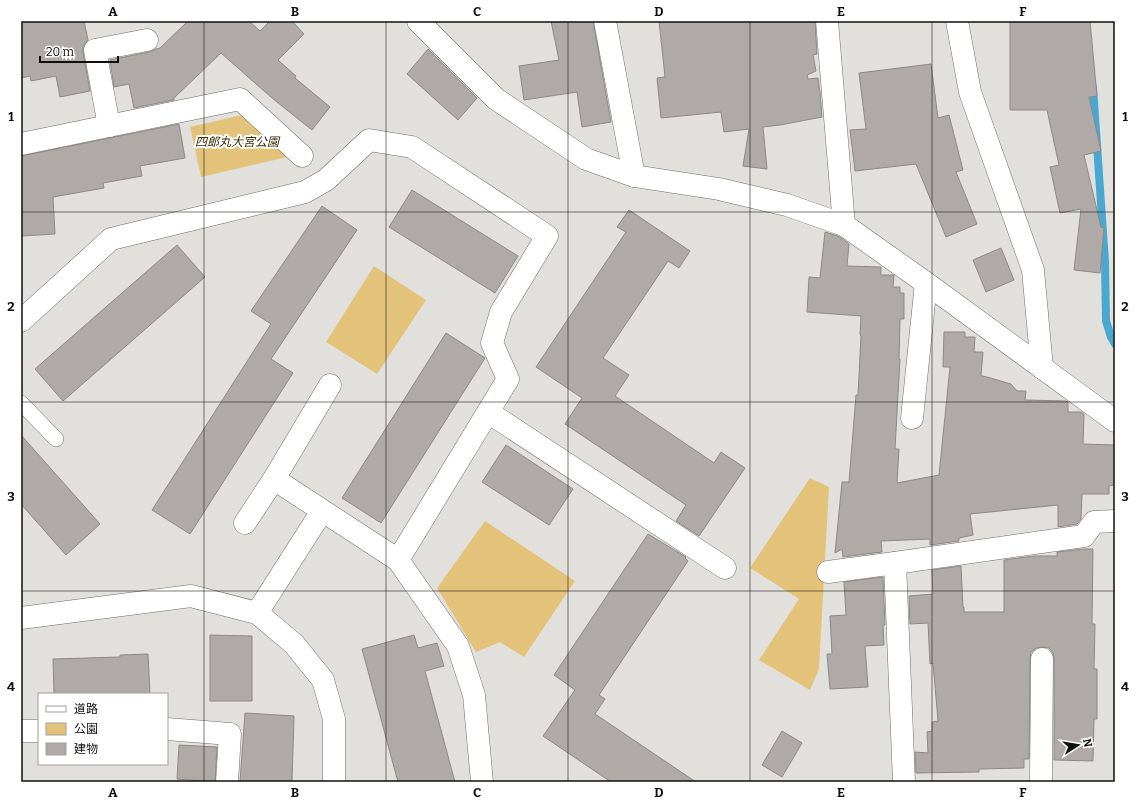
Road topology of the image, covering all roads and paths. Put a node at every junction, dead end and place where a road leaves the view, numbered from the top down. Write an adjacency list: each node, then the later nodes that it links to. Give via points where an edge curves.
1 (418, 21): 9 (street, via 496,99 586,160)
2 (605, 21): 9 (street)
3 (827, 21): 10 (street)
4 (957, 21): 13 (street, via 970,92 1033,270)
5 (147, 40): 6 (street, via 95,50)
6 (109, 126): 7 (street); 8 (street, via 240,99)
7 (21, 144)
8 (302, 156)
9 (634, 176): 10 (street, via 719,189 787,206)
10 (844, 225): 11 (street)
11 (926, 283): 13 (street); 17 (street)
12 (21, 321): 16 (street, via 111,239 305,192 326,180 369,140 412,147 547,236 501,312 492,343 508,379)
13 (1042, 368): 18 (street)
14 (330, 385): 20 (street)
15 (21, 403): 19 (lane)
16 (488, 412): 24 (street); 26 (street)
17 (912, 418)
18 (1115, 421)
19 (56, 439)
20 (274, 479): 21 (street); 23 (street)
21 (322, 511): 24 (street); 28 (street)
22 (1115, 520): 25 (street, via 1094,522 1084,536)
23 (245, 523)
24 (398, 560): 36 (street, via 458,646 474,695)
25 (895, 563): 27 (street); 37 (street)
26 (726, 568)
27 (828, 572)
28 (257, 613): 29 (street, via 191,596); 35 (street, via 294,644 323,680 334,719)
29 (21, 618)
30 (1042, 660): 38 (street)
31 (168, 729): 34 (street, via 230,734)
32 (21, 731): 33 (street)
33 (38, 731)
34 (227, 782)
35 (334, 782)
36 (482, 782)
37 (904, 782)
38 (1041, 782)

